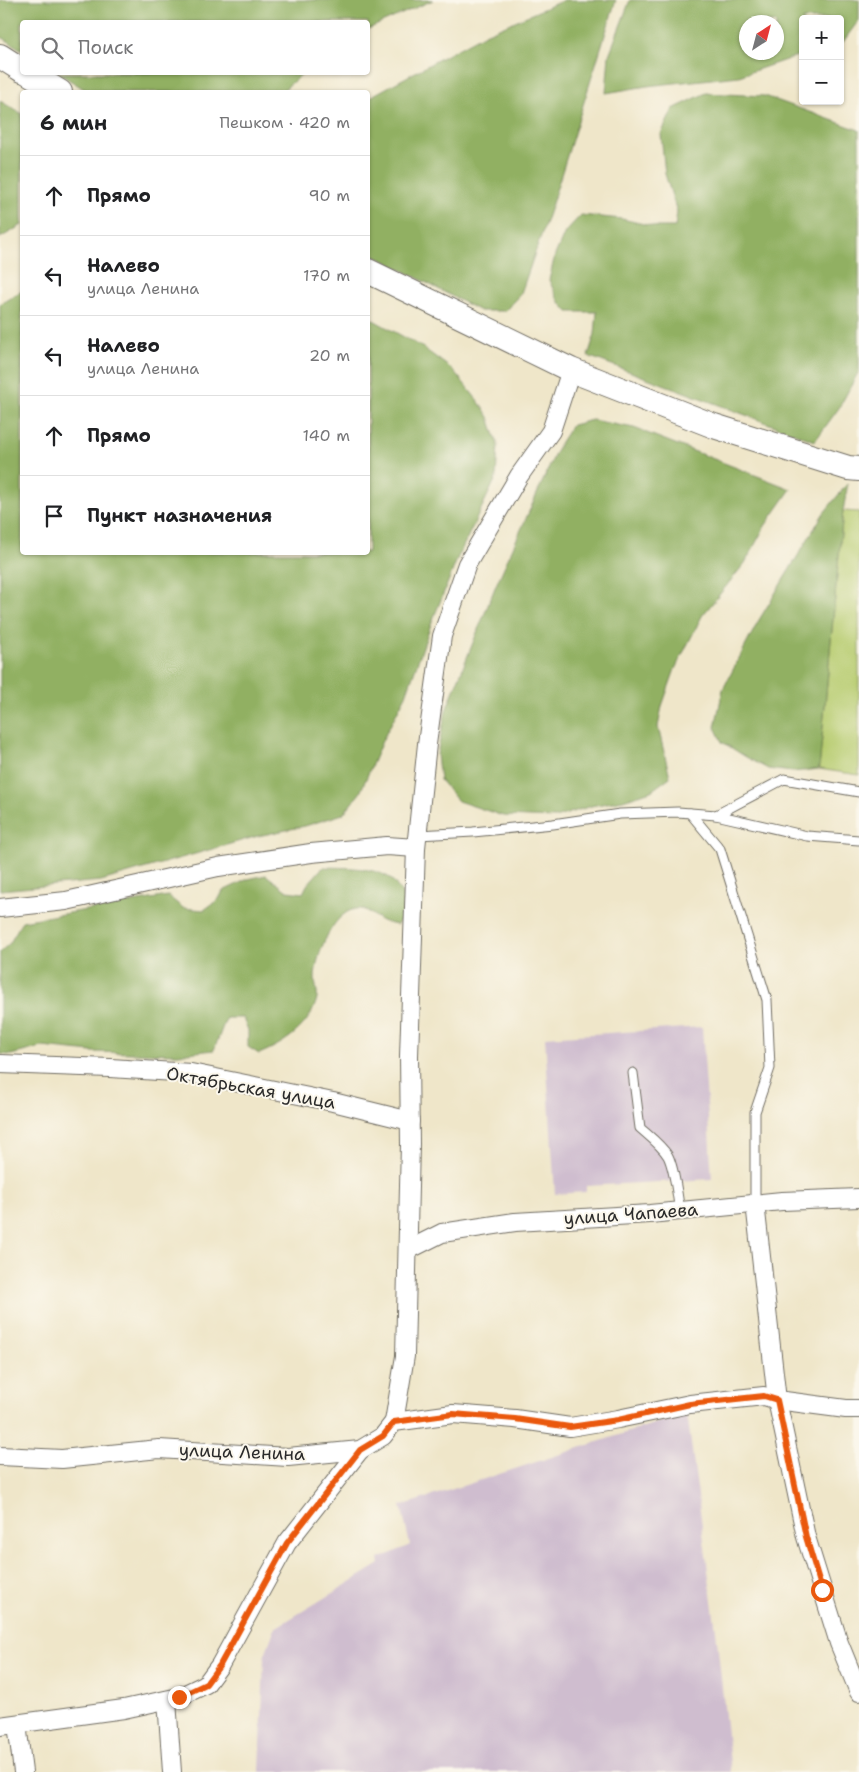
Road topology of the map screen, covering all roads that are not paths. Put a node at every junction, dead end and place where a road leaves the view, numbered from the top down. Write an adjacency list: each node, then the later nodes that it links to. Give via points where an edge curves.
1 (0, 56): 2 (street)
2 (20, 69)
3 (32, 75): 4 (street)
4 (57, 90)
5 (370, 272): 6 (street)
6 (571, 370): 7 (street, via 714,426); 12 (street, via 551,431 519,476 467,564 442,636)
7 (859, 469)
8 (859, 792): 10 (lane, via 784,779)
9 (690, 813): 10 (lane); 12 (lane, via 620,814); 18 (lane, via 720,850 767,1000 770,1068 755,1112)
10 (716, 815): 11 (lane, via 807,836)
11 (859, 840)
12 (417, 842): 13 (street, via 218,867 66,900); 16 (street, via 409,1056)
13 (0, 908)
14 (0, 1064): 16 (street, Октябрьская улица, via 191,1073)
15 (633, 1073): 19 (lane, via 640,1128 668,1156)
16 (410, 1121): 20 (street)
17 (859, 1198): 18 (street, улица Чапаева)
18 (755, 1203): 19 (street, улица Чапаева); 21 (street)
19 (680, 1211): 20 (street, улица Чапаева, via 514,1222 442,1233)
20 (408, 1250): 23 (street, via 405,1356)
21 (777, 1400): 22 (street); 23 (street, via 764,1396 690,1404 570,1427 453,1414); 26 (street, via 806,1537 839,1643)
22 (859, 1409)
23 (394, 1422): 24 (street, улица Ленина, via 383,1436)
24 (360, 1450): 25 (street, улица Ленина, via 288,1457 159,1449 62,1459); 27 (street, via 287,1543 220,1665 206,1684)
25 (0, 1456)
26 (859, 1692)
27 (167, 1700): 28 (street); 30 (street)
28 (8, 1725): 29 (street)
29 (23, 1772)
30 (172, 1772)

